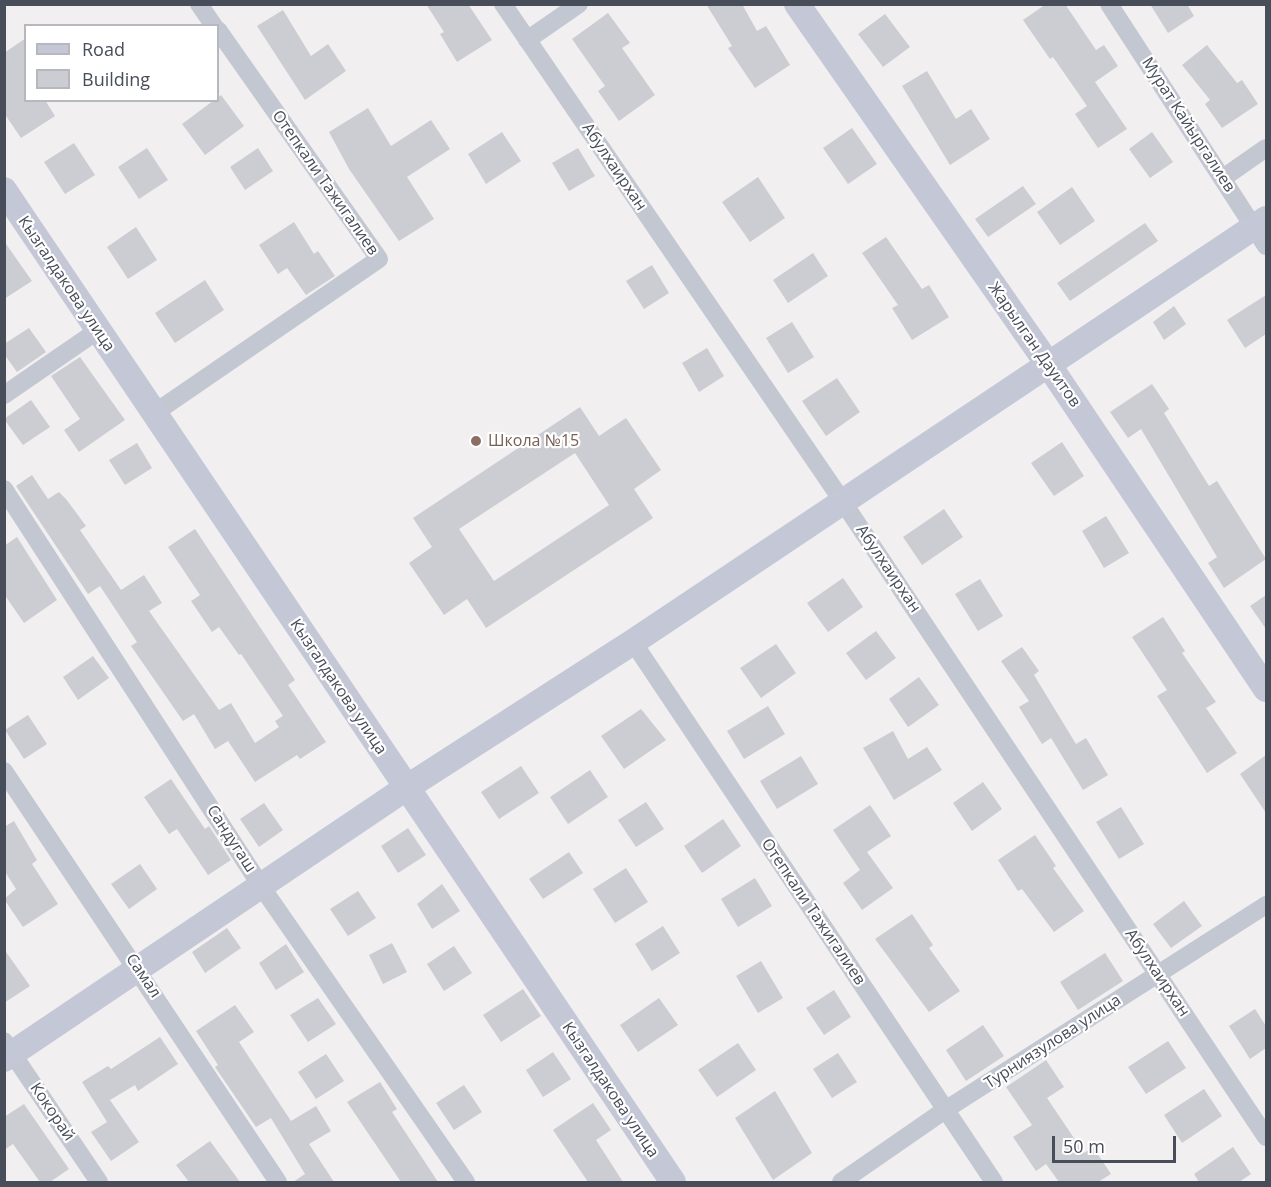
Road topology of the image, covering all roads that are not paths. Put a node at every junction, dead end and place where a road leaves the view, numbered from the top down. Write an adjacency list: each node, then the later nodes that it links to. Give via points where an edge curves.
1 (199, 4): 6 (street)
2 (503, 4): 8 (street, Абулхаирхан)
3 (579, 4): 8 (street)
4 (797, 4): 14 (street, Жарылган Дауитов)
5 (1109, 4): 10 (street, Мурат Кайыргалиев)
6 (213, 24)
7 (219, 31): 16 (street, Отепкали Тажигалиев, via 379,259)
8 (527, 40): 18 (street, Абулхаирхан)
9 (1266, 148): 10 (street)
10 (1223, 178): 12 (street, Мурат Кайыргалиев)
11 (4, 190): 13 (street, Кызгалдакова улица)
12 (1262, 231): 14 (street)
13 (97, 331): 15 (street); 16 (street, Кызгалдакова улица)
14 (1048, 364): 18 (street); 20 (street, Жарылган Дауитов)
15 (4, 395)
16 (153, 414): 22 (street, Кызгалдакова улица)
17 (4, 489): 23 (street, Сандугаш)
18 (843, 502): 19 (street); 26 (street, Абулхаирхан)
19 (633, 642): 22 (street); 28 (street, Отепкали Тажигалиев)
20 (1266, 689)
21 (4, 771): 25 (street, Самал)
22 (406, 788): 23 (street); 33 (street, Кызгалдакова улица)
23 (261, 886): 25 (street); 32 (street, Сандугаш)
24 (1266, 904): 26 (street, Турниязулова улица)
25 (138, 969): 27 (street); 31 (street, Самал)
26 (1158, 974): 28 (street, Турниязулова улица); 29 (street, Абулхаирхан)
27 (7, 1051): 30 (street, Кокорай)
28 (945, 1110): 34 (street, Турниязулова улица); 35 (street, Отепкали Тажигалиев)
29 (1266, 1137)
30 (99, 1182)
31 (278, 1182)
32 (466, 1182)
33 (673, 1182)
34 (841, 1182)
35 (994, 1182)

